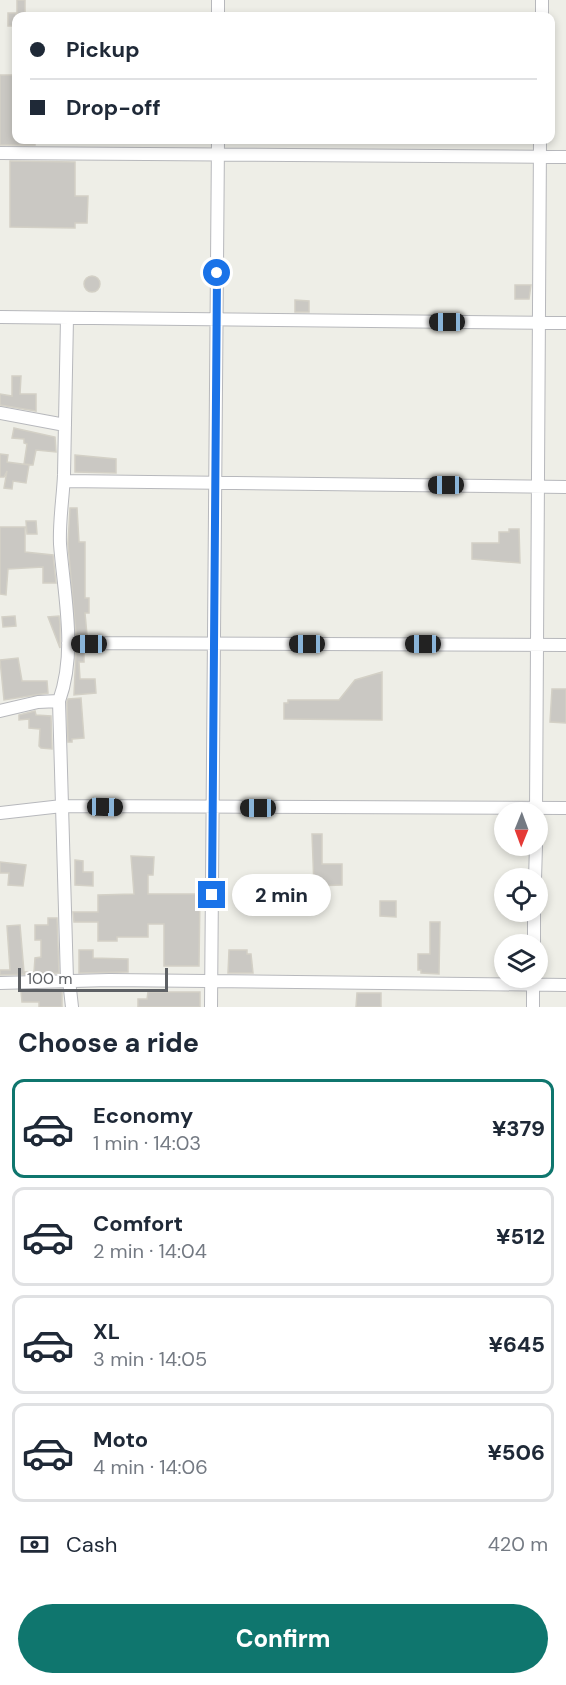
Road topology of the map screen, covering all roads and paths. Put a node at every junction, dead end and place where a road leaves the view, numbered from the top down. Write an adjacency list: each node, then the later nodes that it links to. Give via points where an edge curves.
1 (218, 144): 4 (street)
2 (540, 144): 5 (street)
3 (0, 153): 4 (street)
4 (218, 155): 5 (street); 9 (street)
5 (540, 158): 6 (street); 10 (street)
6 (566, 158)
7 (0, 317): 8 (street)
8 (67, 318): 9 (street); 13 (street)
9 (216, 321): 10 (street); 15 (street)
10 (539, 323): 11 (street); 16 (street)
11 (566, 323)
12 (0, 413): 13 (street)
13 (65, 425): 14 (street)
14 (64, 481): 15 (street); 18 (street, via 60,542)
15 (216, 483): 16 (street); 20 (street)
16 (538, 486): 17 (street); 19 (street)
17 (566, 486)
18 (68, 643): 20 (street); 22 (street, via 65,684)
19 (538, 644): 20 (street); 21 (street); 24 (street)
20 (214, 645): 26 (street)
21 (566, 645)
22 (59, 701): 23 (street); 25 (street)
23 (0, 711)
24 (536, 802)
25 (62, 806): 26 (street); 30 (street); 31 (street)
26 (212, 808): 29 (street); 33 (street)
27 (566, 808): 28 (street)
28 (548, 809)
29 (494, 810)
30 (0, 813)
31 (68, 980): 33 (street); 35 (street); 38 (street)
32 (494, 981): 33 (street)
33 (211, 982): 39 (street)
34 (548, 982): 36 (street)
35 (0, 983)
36 (566, 984)
37 (533, 988): 40 (street)
38 (72, 1007)
39 (210, 1007)
40 (533, 1007)

